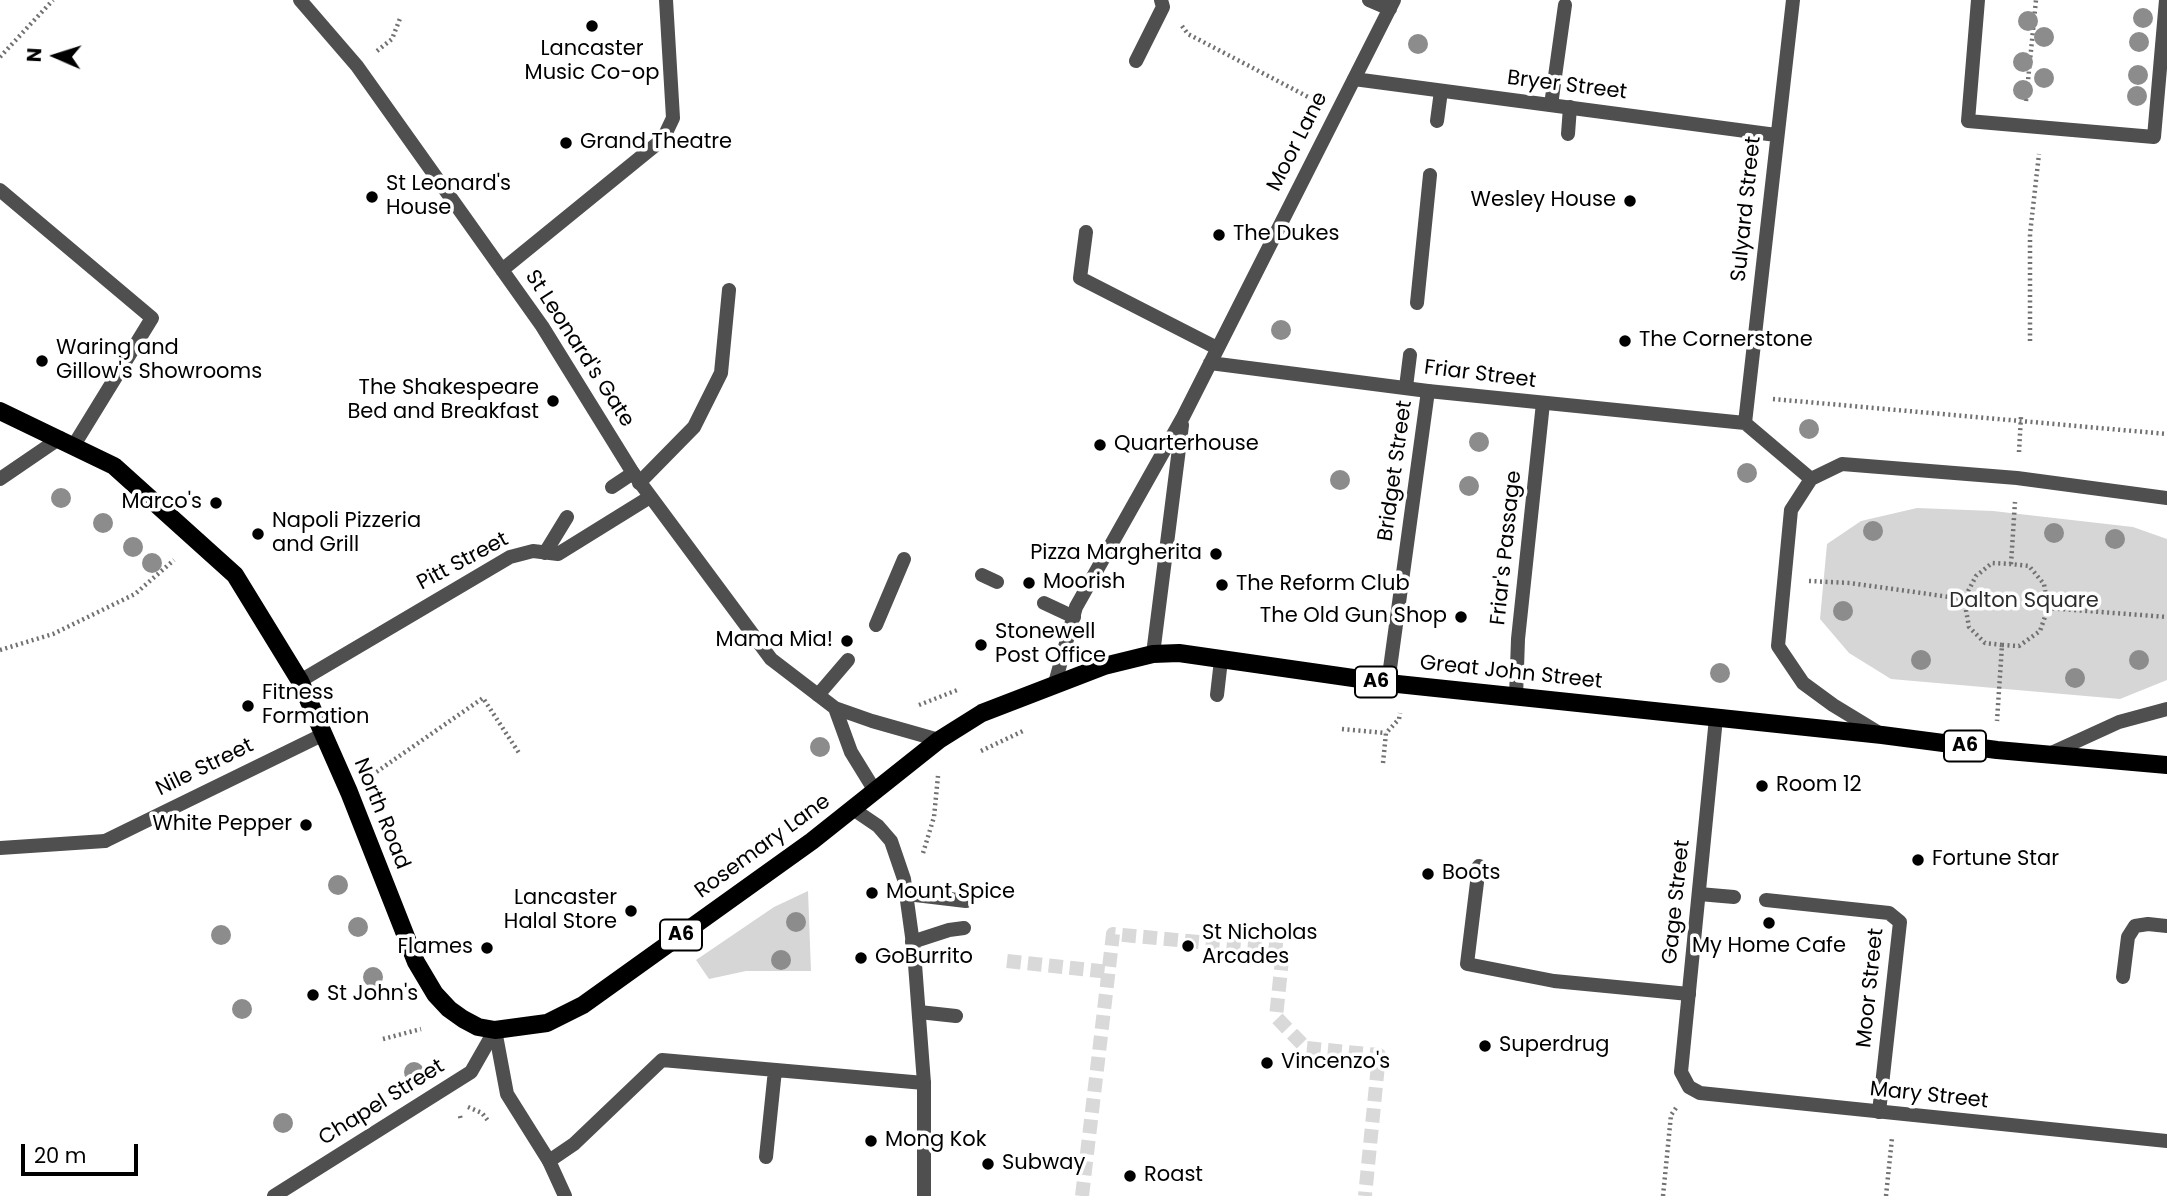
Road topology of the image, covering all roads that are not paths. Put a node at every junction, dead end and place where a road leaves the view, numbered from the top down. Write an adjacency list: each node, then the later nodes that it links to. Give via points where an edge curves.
1 (299, 0): 22 (street, St Leonard's Gate, via 357,66)
2 (667, 0): 22 (street, via 673,118 663,139)
3 (1369, 0): 8 (street)
4 (1793, 0): 17 (street, Sulyard Street)
5 (1978, 0): 18 (street, via 1968,121)
6 (2166, 0): 18 (street)
7 (1162, 3): 10 (street)
8 (1392, 5): 11 (street, Moor Lane)
9 (1565, 5): 13 (street)
10 (1136, 61)
11 (1354, 79): 12 (street, Bryer Street); 25 (street, Moor Lane)
12 (1441, 91): 13 (street, Bryer Street); 15 (street)
13 (1551, 105): 14 (street, Bryer Street)
14 (1570, 107): 16 (street); 17 (street, Bryer Street)
15 (1437, 121)
16 (1568, 134)
17 (1776, 135): 33 (street, Sulyard Street)
18 (2161, 137)
19 (1430, 175): 24 (street)
20 (0, 190): 34 (street, via 152,318)
21 (1086, 232): 25 (street, via 1080,278)
22 (502, 270): 35 (street, St Leonard's Gate)
23 (729, 290): 35 (street, via 721,373 694,427)
24 (1416, 303)
25 (1217, 348): 27 (street, Moor Lane)
26 (1410, 355): 28 (street)
27 (1210, 363): 28 (street, Friar Street); 32 (street, Moor Lane)
28 (1406, 387): 29 (street, Friar Street)
29 (1428, 391): 30 (street, Friar Street); 54 (street, Bridget Street)
30 (1543, 403): 33 (street, Friar Street); 57 (street, Friar's Passage)
31 (0, 411): 34 (main road, North Road / A6)
32 (1183, 417): 47 (street, Moor Lane); 49 (street, Moor Lane)
33 (1745, 423): 37 (street)
34 (67, 442): 36 (street); 52 (main road, North Road / A6, via 114,466 235,575)
35 (636, 478): 38 (street); 39 (street, St Leonard's Gate)
36 (0, 479)
37 (1811, 479): 40 (street, via 1842,464 2017,478); 62 (street, via 1791,510 1779,646 1803,683)
38 (612, 487)
39 (650, 497): 42 (street, Pitt Street, via 558,554); 55 (street, St Leonard's Gate, via 771,659)
40 (2167, 498)
41 (568, 517): 42 (street)
42 (545, 553): 52 (street, Pitt Street, via 509,557)
43 (904, 559): 48 (street)
44 (982, 575): 45 (street)
45 (997, 582)
46 (1044, 603): 47 (street)
47 (1074, 617): 53 (street, Moor Lane)
48 (876, 625)
49 (1153, 654): 51 (main road, Great John Street / A6); 53 (main road, Great John Street / A6)
50 (848, 660): 55 (street)
51 (1221, 660): 54 (main road, Great John Street / A6); 56 (street)
52 (300, 681): 61 (main road, North Road / A6)
53 (1055, 683): 63 (main road, A6, via 982,713)
54 (1388, 683): 57 (main road, Great John Street / A6)
55 (818, 695): 58 (street, St Leonard's Gate)
56 (1217, 695)
57 (1516, 697): 60 (main road, Great John Street / A6)
58 (835, 708): 63 (street, St Leonard's Gate); 66 (street, via 851,752)
59 (2167, 709): 64 (street, via 2119,722)
60 (1716, 718): 62 (main road, A6); 71 (street, Gage Street)
61 (324, 734): 68 (street, Nile Street, via 105,841); 82 (main road, North Road / A6, via 415,962 449,1009 478,1027)
62 (1882, 735): 64 (main road, A6)
63 (939, 740): 66 (main road, Rosemary Lane / A6)
64 (2049, 754): 65 (main road, A6)
65 (2167, 765)
66 (875, 791): 67 (main road, Rosemary Lane / A6)
67 (853, 809): 70 (street, via 891,841); 82 (main road, Rosemary Lane / A6, via 583,1005 547,1023)
68 (0, 848)
69 (1479, 866): 79 (street, via 1467,964 1554,981)
70 (907, 894): 74 (street); 77 (street)
71 (1699, 894): 72 (street); 79 (street, Gage Street)
72 (1734, 897)
73 (1766, 900): 86 (street, Moor Street, via 1889,914 1900,922)
74 (966, 901)
75 (2167, 926): 78 (street, via 2135,926 2128,937)
76 (964, 928): 77 (street)
77 (912, 942): 80 (street)
78 (2123, 977)
79 (1689, 993): 85 (street, Gage Street, via 1681,1072)
80 (919, 1012): 81 (street); 84 (street)
81 (956, 1016)
82 (495, 1030): 89 (street, via 507,1094); 90 (street, Chapel Street, via 471,1072)
83 (775, 1070): 84 (street); 88 (street); 89 (street, via 662,1060 574,1144)
84 (924, 1083): 92 (street)
85 (1689, 1087): 86 (street, Mary Street, via 1700,1094)
86 (1880, 1112): 87 (street, Mary Street)
87 (2167, 1140)
88 (766, 1157)
89 (549, 1161): 91 (street)
90 (274, 1196)
91 (565, 1196)
92 (924, 1196)

